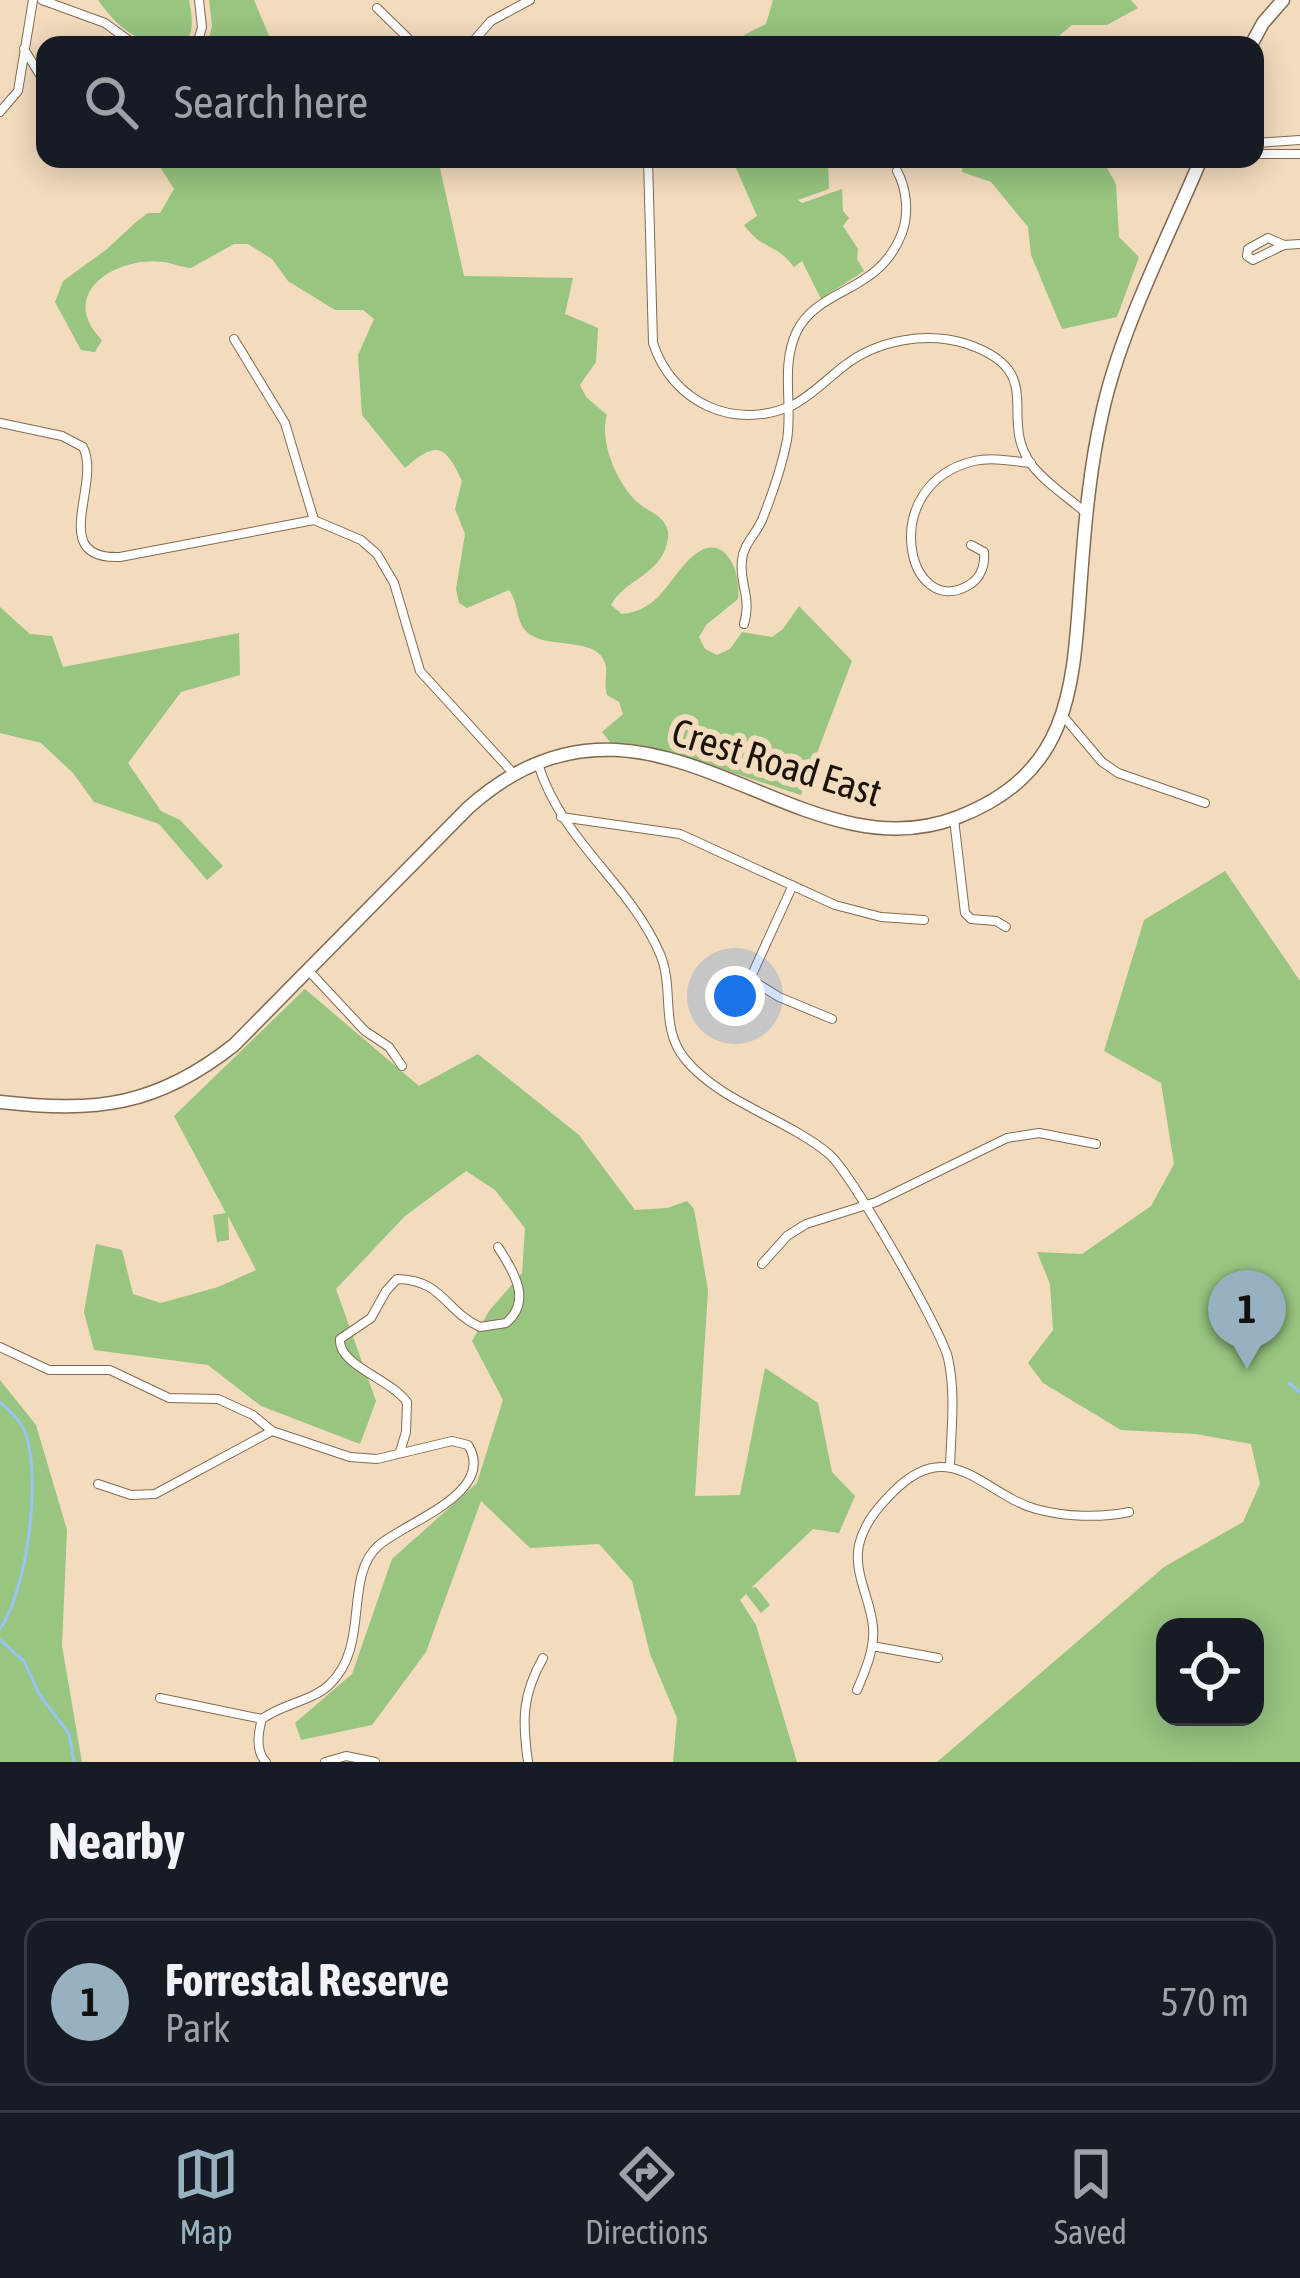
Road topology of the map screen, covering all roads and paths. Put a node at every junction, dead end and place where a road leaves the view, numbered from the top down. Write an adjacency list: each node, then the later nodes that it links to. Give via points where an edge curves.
1 (38, 0): 6 (street); 11 (street)
2 (199, 0): 7 (street)
3 (530, 0): 9 (street)
4 (1282, 0): 10 (street)
5 (377, 8): 8 (street)
6 (123, 36)
7 (200, 36)
8 (406, 36)
9 (478, 36)
10 (1256, 36)
11 (24, 49): 12 (street); 13 (street, via 18,91)
12 (36, 68)
13 (0, 112)
14 (1300, 140): 15 (street)
15 (1264, 142)
16 (1264, 154): 17 (street)
17 (1300, 154)
18 (648, 168): 24 (street, via 660,367 692,400 719,412)
19 (1198, 168): 27 (street, Crest Road East, via 1112,374)
20 (897, 171): 24 (street, via 906,212 895,250 867,280 802,322 788,364)
21 (1300, 244): 22 (street)
22 (1284, 245)
23 (234, 339): 28 (street, via 285,423)
24 (788, 407): 26 (street, via 873,349 919,338 968,344 1014,378); 30 (street, via 787,442 742,558)
25 (0, 423): 28 (street, via 83,446 90,465 80,532 104,557)
26 (1030, 464): 27 (street); 29 (street, via 974,461 928,488 908,539 918,571 940,587 969,585 985,563)
27 (1086, 513): 31 (street, Crest Road East)
28 (314, 520): 33 (street, via 377,554 420,671)
29 (971, 545)
30 (744, 623)
31 (1063, 716): 34 (street, via 1118,773); 36 (street, Crest Road East, via 1024,777)
32 (538, 764): 33 (street, Crest Road East); 35 (street); 36 (street, Crest Road East, via 578,753 648,753 847,823 903,829)
33 (513, 773): 40 (street, Crest Road East, via 467,808)
34 (1205, 803)
35 (559, 817): 37 (street, via 680,834); 45 (street, via 661,956 669,1030 687,1062 827,1153)
36 (954, 819): 39 (street, via 964,914)
37 (792, 887): 38 (street, via 858,912); 41 (street, via 750,979)
38 (924, 920)
39 (1006, 927)
40 (308, 970): 42 (street); 43 (street, Crest Road East, via 234,1045 164,1090 83,1108)
41 (832, 1019)
42 (402, 1066)
43 (0, 1102)
44 (1096, 1144): 45 (street, via 1039,1133 1007,1138)
45 (865, 1206): 47 (street, via 796,1229); 51 (street, via 944,1344 952,1381)
46 (498, 1247): 50 (street, via 519,1289 520,1304 506,1323 480,1327 434,1286 397,1279 371,1318 340,1339 344,1357 407,1402)
47 (762, 1264)
48 (0, 1347): 49 (street, via 49,1370 110,1370 170,1398 218,1399)
49 (272, 1431): 50 (street, via 350,1456); 52 (street, via 155,1494)
50 (399, 1453): 59 (street, via 452,1441 468,1445 474,1471 452,1500 376,1548 365,1564 355,1639 328,1687)
51 (950, 1467): 53 (street, via 1037,1509); 54 (street, via 905,1481 866,1527 858,1563)
52 (98, 1484)
53 (1129, 1512)
54 (872, 1646): 56 (street); 57 (street)
55 (543, 1658): 63 (street, via 524,1705)
56 (938, 1658)
57 (857, 1690)
58 (160, 1698): 59 (street)
59 (262, 1719): 60 (street)
60 (266, 1762)
61 (325, 1762): 62 (street)
62 (375, 1762)
63 (528, 1762)

